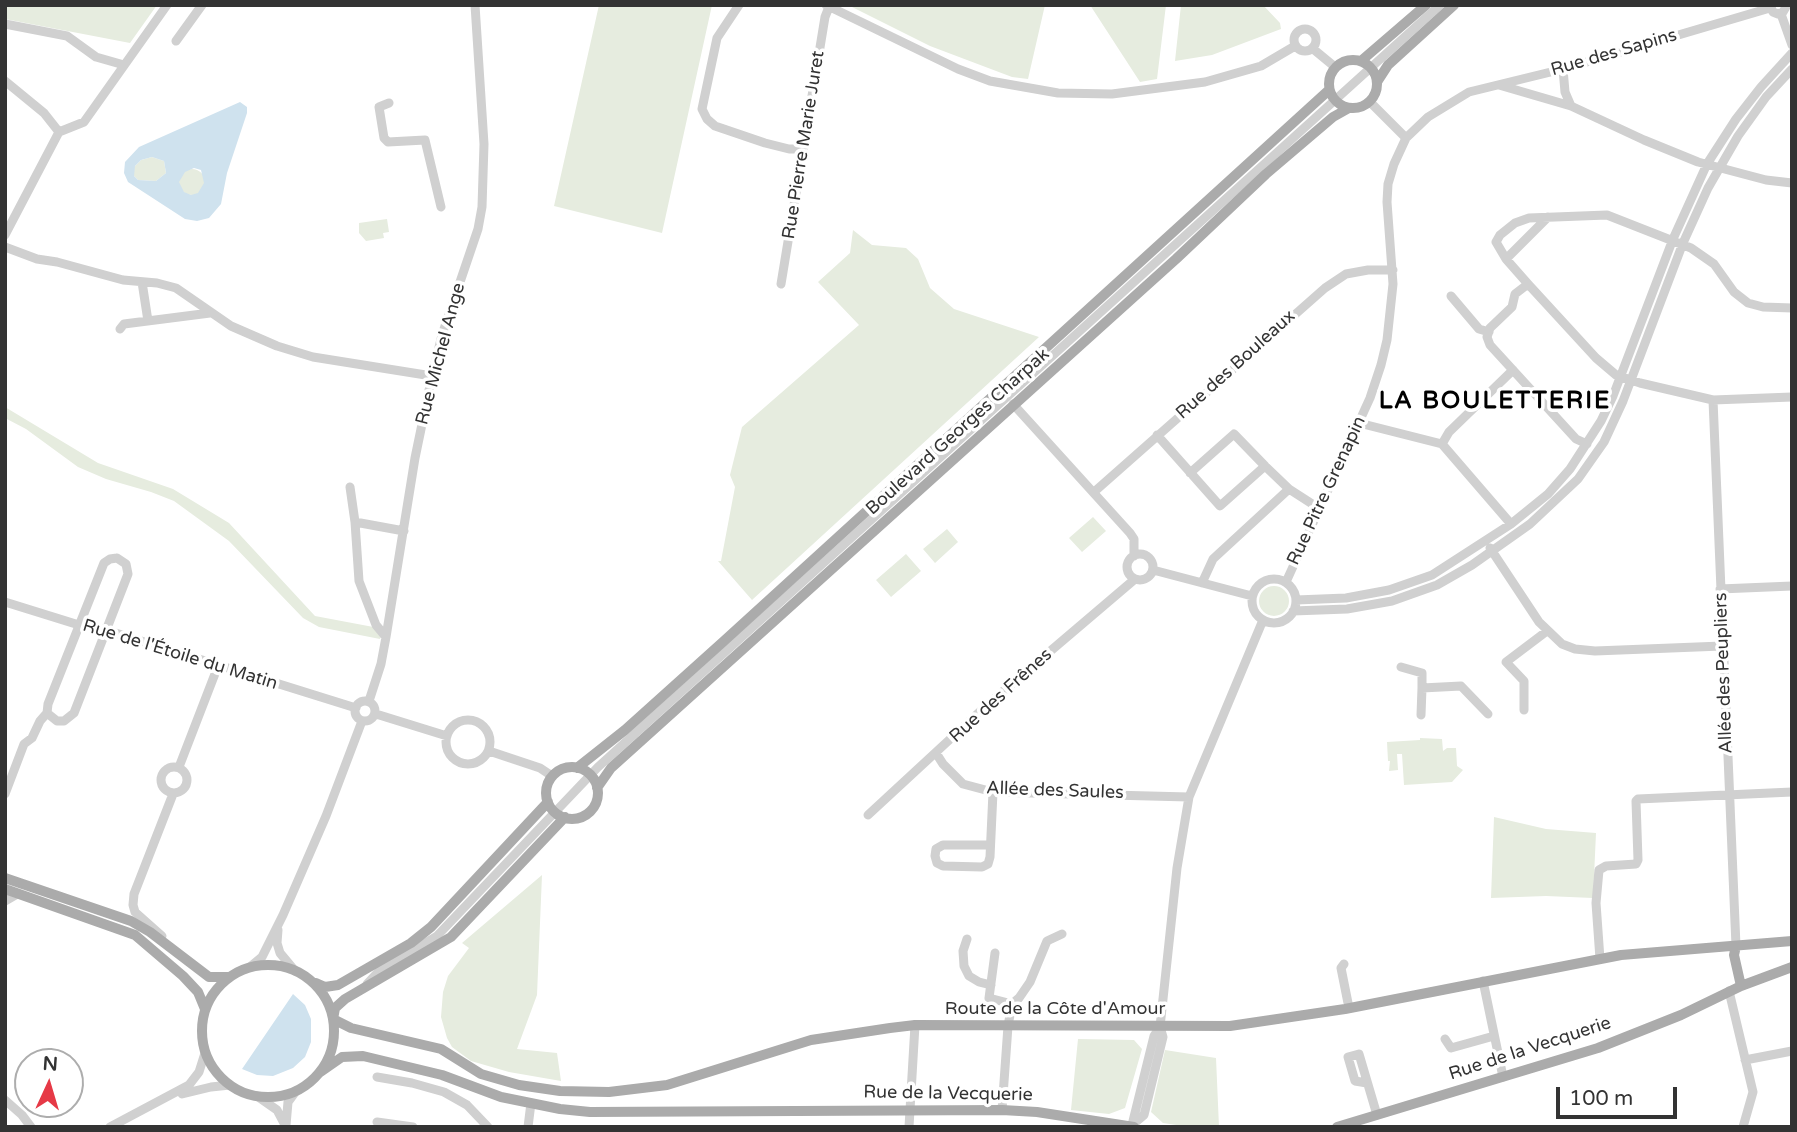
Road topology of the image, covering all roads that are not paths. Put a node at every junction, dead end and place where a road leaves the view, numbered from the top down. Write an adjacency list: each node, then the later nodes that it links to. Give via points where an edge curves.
1 (167, 5): 18 (street)
2 (202, 5): 12 (street)
3 (475, 5): 58 (street, Rue Michel Ange, via 484,144 482,206)
4 (739, 5): 36 (street, via 717,38 702,109 715,126 765,143)
5 (1426, 5): 17 (main road)
6 (1440, 5): 20 (street, Boulevard Georges Charpak)
7 (1454, 5): 25 (main road, via 1388,65)
8 (827, 6): 14 (street, via 979,77 1058,93 1112,94 1205,82 1261,65); 36 (street, Rue Pierre Marie Juret)
9 (1770, 6): 10 (street, via 1773,12); 21 (street, Rue des Sapins)
10 (1784, 9): 13 (street)
11 (5, 24): 18 (street, via 67,36 96,57)
12 (176, 41)
13 (1792, 45)
14 (1295, 46): 15 (street, via 1303,51); 15 (street, via 1295,36 1306,30 1316,38)
15 (1312, 48): 19 (street)
16 (1792, 53): 37 (street, via 1736,119)
17 (1361, 61): 19 (main road, via 1347,60); 20 (main road)
18 (124, 65): 34 (street, via 84,122)
19 (1335, 67): 29 (main road, via 1328,82)
20 (1371, 68): 25 (main road); 29 (street, Boulevard Georges Charpak)
21 (1563, 69): 23 (street, Rue des Sapins); 32 (street)
22 (1792, 69): 38 (street, via 1766,97)
23 (1520, 79): 26 (street, Rue des Sapins); 27 (street)
24 (5, 81): 34 (street, via 44,113)
25 (1377, 82): 30 (main road)
26 (1497, 85): 27 (street); 28 (street, Rue des Sapins)
27 (1522, 92): 32 (street)
28 (1458, 97): 35 (street, Rue Pitre Grenapin)
29 (1331, 99): 33 (main road); 111 (main road, Boulevard Georges Charpak); 112 (street)
30 (1370, 102): 33 (main road, Boulevard Georges Charpak); 35 (street)
31 (389, 103): 40 (street, via 379,107 384,138 388,142 426,141)
32 (1571, 106): 37 (street)
33 (1349, 108): 63 (main road, Boulevard Georges Charpak, via 1266,174)
34 (59, 132): 42 (street)
35 (1406, 138): 47 (street, Rue Pitre Grenapin, via 1388,184)
36 (803, 149): 49 (street, Rue Pierre Marie Juret)
37 (1707, 164): 38 (street); 43 (street)
38 (1719, 167): 39 (street); 44 (street)
39 (1792, 183)
40 (441, 207)
41 (1548, 217): 43 (street, via 1607,215); 46 (street); 46 (street, via 1522,220 1500,235 1496,242)
42 (5, 235)
43 (1673, 239): 44 (street); 59 (street)
44 (1683, 243): 52 (street, via 1714,264 1748,303); 60 (street)
45 (5, 247): 48 (street, via 37,259)
46 (1506, 259): 50 (street)
47 (1393, 270): 64 (street, Rue Pitre Grenapin, via 1387,340); 65 (street, Rue des Bouleaux, via 1346,274 1325,288)
48 (142, 282): 53 (street, via 176,288); 54 (street)
49 (781, 284)
50 (1528, 284): 56 (street, via 1515,294 1512,307); 59 (street, via 1595,358)
51 (1451, 296): 56 (street, via 1479,328)
52 (1792, 308)
53 (210, 313): 54 (street); 58 (street, via 231,327 313,357)
54 (148, 321): 55 (street)
55 (120, 328)
56 (1489, 332): 57 (street, via 1490,345)
57 (1513, 370): 66 (street, via 1448,432); 67 (street, via 1576,439)
58 (432, 376): 76 (street, Rue Michel Ange)
59 (1618, 376): 60 (street); 67 (street)
60 (1631, 380): 62 (street); 78 (street, via 1604,442 1578,479)
61 (1792, 397): 62 (street)
62 (1713, 400): 85 (street, Allée des Peupliers)
63 (1013, 404): 72 (street); 114 (main road, Boulevard Georges Charpak, via 611,768)
64 (1359, 423): 66 (street); 73 (street, Rue Pitre Grenapin)
65 (1157, 435): 69 (street); 72 (street, Rue des Bouleaux)
66 (1442, 444): 75 (street)
67 (1587, 444): 75 (street, via 1548,494)
68 (1265, 466): 69 (street, via 1234,434); 69 (street, via 1220,506); 71 (street)
69 (1190, 473)
70 (350, 487): 74 (street)
71 (1289, 489): 73 (street); 83 (street, via 1213,559)
72 (1094, 492): 79 (street, via 1134,539)
73 (1320, 509): 82 (street, Rue Pitre Grenapin)
74 (355, 522): 76 (street); 94 (street, via 359,581 370,614)
75 (1511, 524): 77 (street)
76 (404, 531): 94 (street, Rue Michel Ange)
77 (1486, 541): 78 (street); 87 (street, via 1410,584 1346,598)
78 (1493, 551): 89 (street, via 1414,595 1347,609); 93 (street)
79 (1134, 556): 80 (street, via 1148,557); 81 (street, via 1128,567)
80 (1153, 570): 81 (street, via 1147,578); 83 (street)
81 (1135, 579): 109 (street, Rue des Frênes)
82 (1286, 582): 86 (street, via 1265,580); 87 (street)
83 (1202, 583): 86 (street)
84 (1792, 586): 85 (street)
85 (1720, 589): 95 (street, Allée des Peupliers)
86 (1252, 596): 90 (street, via 1254,610)
87 (1296, 600): 89 (street)
88 (5, 602): 91 (street, Rue de l'Étoile du Matin)
89 (1293, 611): 90 (street, via 1283,621)
90 (1263, 620): 120 (street)
91 (79, 625): 92 (street, Rue de l'Étoile du Matin); 92 (street, via 104,563 117,558 126,564 128,574); 102 (street)
92 (106, 630): 96 (street, Rue de l'Étoile du Matin); 102 (street, via 74,713 57,721)
93 (1547, 631): 95 (street, via 1562,644 1595,651); 101 (street, via 1506,662 1524,681)
94 (386, 637): 99 (street, Rue Michel Ange)
95 (1722, 646): 117 (street, Allée des Peupliers)
96 (218, 666): 100 (street, Rue de l'Étoile du Matin); 110 (street)
97 (1401, 667): 98 (street, via 1422,673)
98 (1422, 688): 104 (street, via 1461,686); 105 (street)
99 (369, 701): 100 (street); 103 (street)
100 (356, 708): 106 (street)
101 (1524, 710)
102 (47, 713): 118 (street, via 24,744)
103 (376, 714): 106 (street); 107 (street)
104 (1488, 714)
105 (1421, 715)
106 (362, 721): 129 (street)
107 (447, 736): 108 (street, via 447,749 461,763 474,764); 108 (street, via 459,722 472,720 488,732)
108 (489, 751): 113 (street)
109 (936, 753): 115 (street, Allée des Saules, via 963,784); 122 (street, Rue des Frênes)
110 (179, 767): 119 (street, via 187,783); 119 (street, via 169,768 161,777 164,789)
111 (577, 768): 112 (main road); 113 (main road, via 564,768)
112 (590, 774): 114 (main road); 121 (street)
113 (552, 776): 121 (main road, via 547,788)
114 (597, 788): 123 (main road, Boulevard Georges Charpak, via 597,800 590,810 579,817)
115 (993, 792): 120 (street, Allée des Saules); 124 (street)
116 (1792, 792): 117 (street)
117 (1729, 793): 134 (street, Allée des Peupliers); 136 (street, via 1636,801 1636,864 1599,870)
118 (5, 794)
119 (173, 794): 133 (street, via 132,905)
120 (1189, 797): 156 (street)
121 (551, 807): 123 (main road); 140 (street, via 437,936); 142 (main road, via 537,814 431,927)
122 (868, 815)
123 (565, 817): 148 (main road, via 451,937)
124 (990, 845): 124 (street, via 988,863 982,867 943,866 935,856 943,845)
125 (5, 876): 126 (main road)
126 (18, 888): 127 (main road); 128 (street); 133 (main road, via 131,921); 152 (main road, via 135,935 183,976 198,992)
127 (5, 889)
128 (5, 901)
129 (283, 915): 138 (street, via 262,957); 141 (street, via 277,943)
130 (1062, 934): 150 (street, via 1047,942 1030,982)
131 (967, 939): 146 (street, via 963,951 969,976)
132 (1792, 941): 134 (main road, Route de la Côte d'Amour)
133 (169, 946): 143 (main road, via 209,977)
134 (1736, 946): 136 (main road, Route de la Côte d'Amour); 147 (main road)
135 (995, 953): 146 (street)
136 (1600, 959): 145 (main road, Route de la Côte d'Amour)
137 (1344, 964): 151 (street)
138 (250, 967): 141 (main road, via 272,965); 143 (main road)
139 (1792, 967): 147 (main road)
140 (380, 970): 142 (street); 148 (street)
141 (295, 971): 144 (main road)
142 (361, 972): 144 (main road, via 333,987)
143 (229, 977): 152 (main road)
144 (310, 980): 153 (main road, via 325,997)
145 (1483, 981): 151 (main road, Route de la Côte d'Amour); 157 (street)
146 (991, 985): 150 (street, via 989,998)
147 (1741, 986): 149 (main road)
148 (363, 987): 153 (main road, via 335,1008)
149 (1729, 991): 161 (street); 164 (main road, Rue de la Vecquerie, via 1598,1048)
150 (1012, 1004): 155 (street)
151 (1349, 1008): 156 (main road, Route de la Côte d'Amour, via 1230,1026)
152 (205, 1009): 160 (main road, via 201,1031)
153 (333, 1019): 154 (main road, Route de la Côte d'Amour, via 351,1028 441,1049 481,1073 512,1083 598,1092 667,1085 811,1040); 162 (main road, via 332,1048)
154 (915, 1025): 155 (main road, Route de la Côte d'Amour); 172 (street)
155 (1008, 1026): 156 (main road, Route de la Côte d'Amour); 173 (street)
156 (1160, 1027): 175 (street, via 1163,1037 1144,1115)
157 (1494, 1036): 158 (street, via 1451,1048); 164 (street)
158 (1445, 1039)
159 (1792, 1051): 161 (street)
160 (205, 1053): 166 (main road); 169 (street, via 192,1082)
161 (1745, 1060): 185 (street, via 1753,1092)
162 (319, 1073): 167 (main road); 171 (main road, via 342,1057 363,1056)
163 (377, 1077): 181 (street, via 444,1092 467,1105)
164 (1503, 1077): 174 (main road, Rue de la Vecquerie)
165 (1367, 1083): 174 (street)
166 (230, 1085): 168 (main road); 169 (street)
167 (296, 1091): 168 (main road); 178 (street, via 288,1102)
168 (257, 1096): 178 (street, via 277,1110)
169 (167, 1099): 177 (street)
170 (5, 1100): 176 (street)
171 (531, 1103): 172 (main road, Rue de la Vecquerie, via 600,1112); 182 (street)
172 (910, 1110): 173 (main road, Rue de la Vecquerie); 183 (street)
173 (1002, 1110): 175 (main road, Rue de la Vecquerie)
174 (1377, 1115): 184 (main road, Rue de la Vecquerie)
175 (1132, 1126)
176 (32, 1127)
177 (110, 1127)
178 (286, 1127)
179 (381, 1127): 180 (street, via 377,1122)
180 (413, 1127)
181 (488, 1127)
182 (528, 1127)
183 (909, 1127)
184 (1337, 1127)
185 (1743, 1127)

